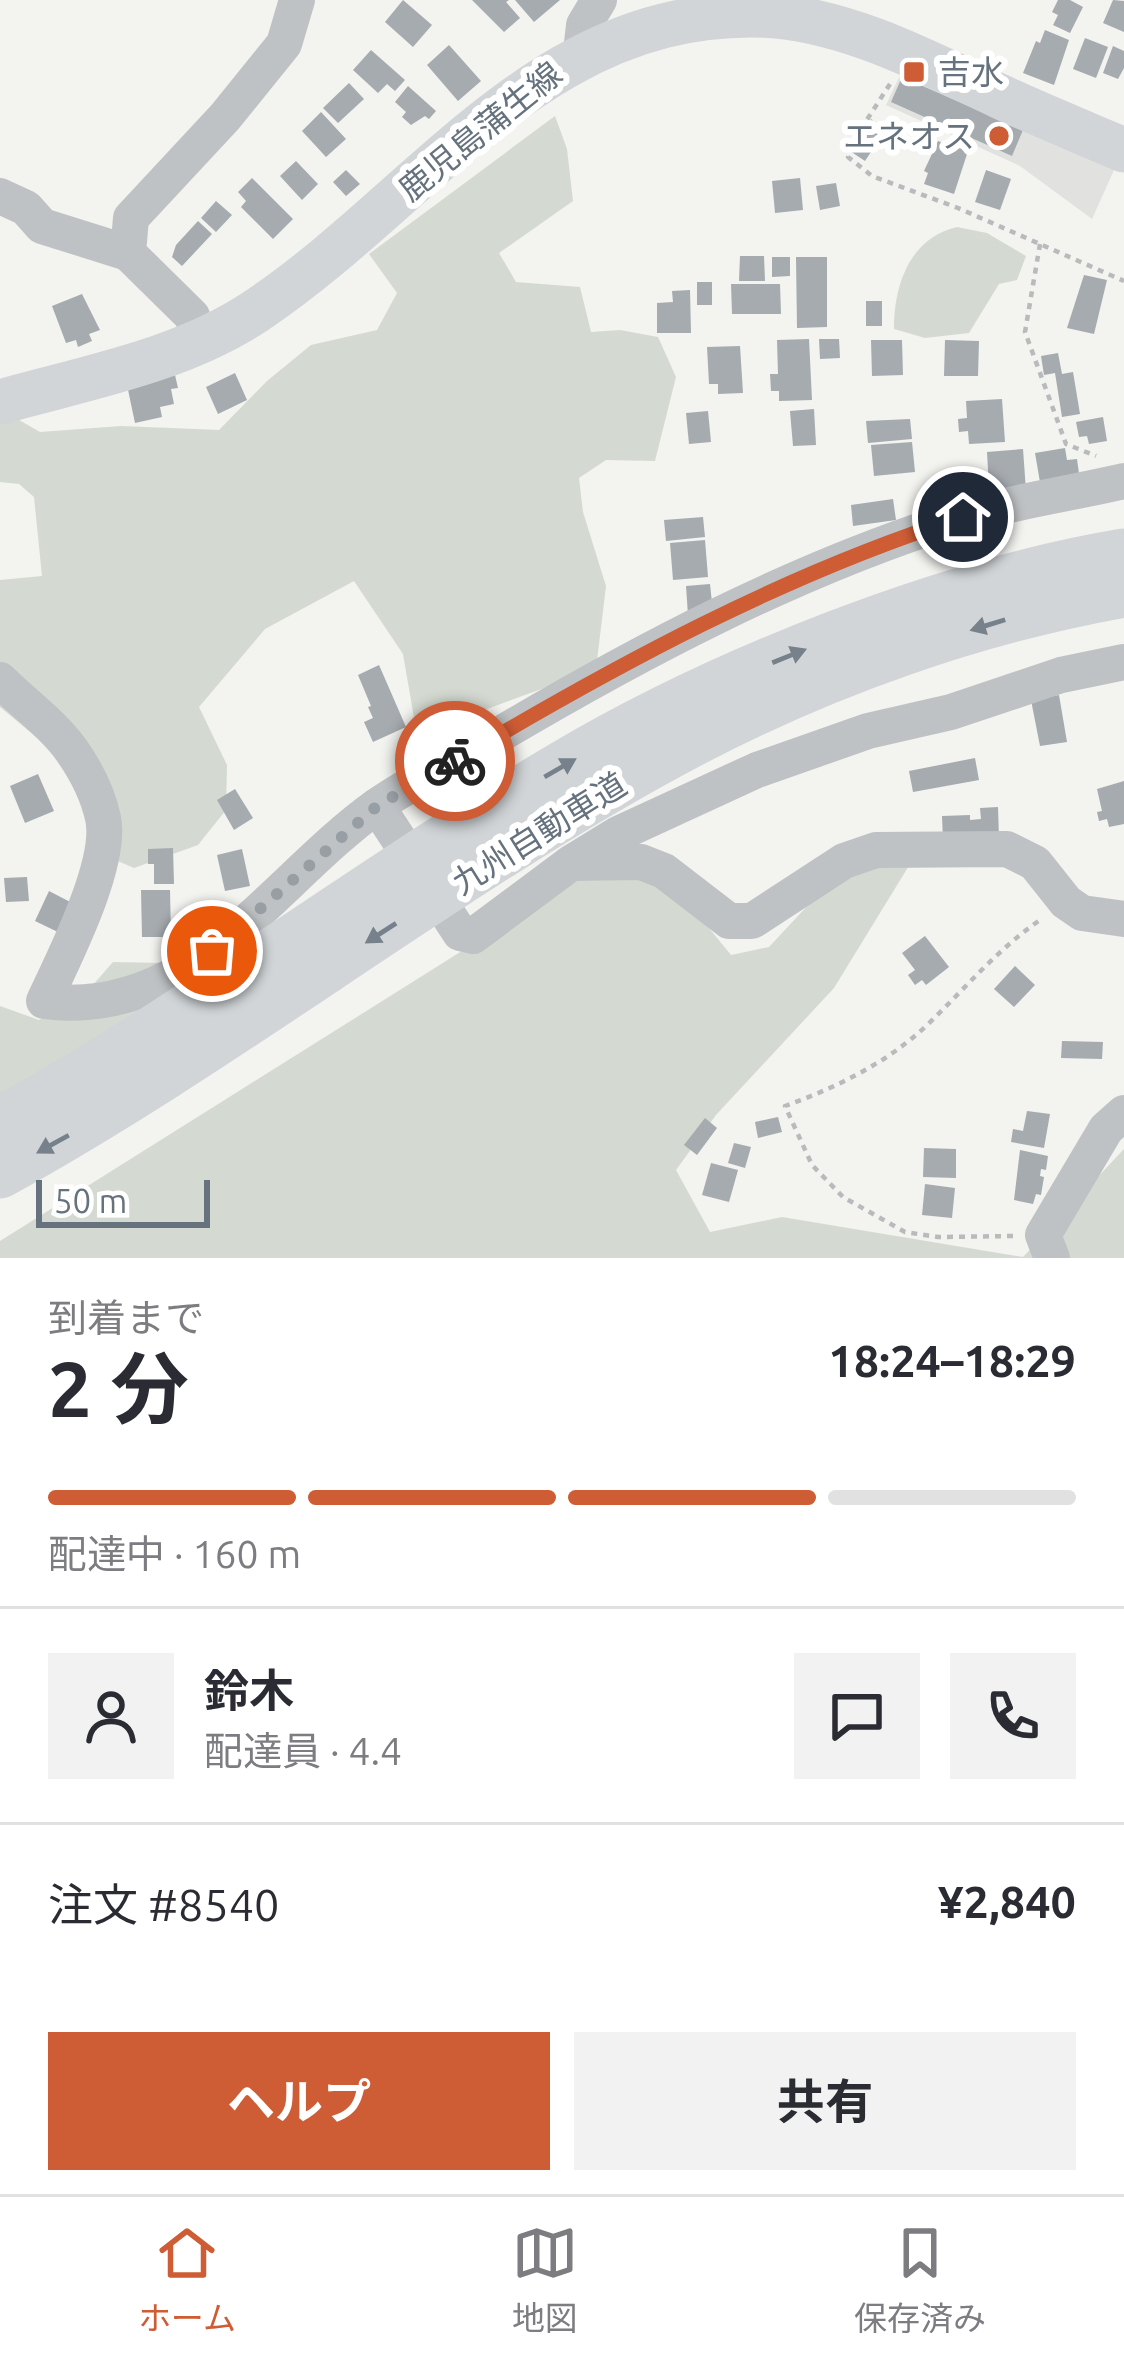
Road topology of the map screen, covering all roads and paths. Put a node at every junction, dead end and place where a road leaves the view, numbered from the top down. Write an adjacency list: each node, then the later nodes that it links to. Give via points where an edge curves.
1 (297, 0): 9 (street, via 284,44 131,218)
2 (598, 0): 4 (street)
3 (815, 12): 4 (main road, 鹿児島蒲生線, via 676,19); 5 (main road, 鹿児島蒲生線)
4 (581, 52): 11 (main road, 鹿児島蒲生線, via 482,121 319,265)
5 (909, 54): 6 (main road, 鹿児島蒲生線); 8 (path, via 848,157 872,176)
6 (1124, 150)
7 (0, 196): 9 (street, via 42,226)
8 (1040, 244): 10 (path); 13 (path, via 1025,332 1066,444 1111,463)
9 (128, 253): 11 (street, via 192,316)
10 (1124, 281)
11 (200, 340): 12 (main road, 鹿児島蒲生線)
12 (0, 402)
13 (1124, 481): 18 (street, via 963,517 850,557 659,644)
14 (1124, 554): 23 (highway, 九州自動車道, one-way to 14, via 100,1067 476,818 663,714 870,625)
15 (1124, 592): 24 (highway, 九州自動車道, one-way to 24, via 990,623 793,694 697,739 589,799 108,1114)
16 (1124, 662): 19 (street, via 868,730 757,770)
17 (0, 680): 18 (street, via 70,748 104,823 79,926 44,1001 74,1005 141,993 212,951)
18 (377, 806): 19 (street, via 460,933 473,936)
19 (571, 863): 20 (street, via 641,862 729,921 752,921 860,854 1007,849 1035,863)
20 (1066, 902): 21 (street, via 1082,913); 25 (path, via 1015,937 922,1029 842,1085 785,1106 812,1165 843,1197 905,1232)
21 (1124, 919)
22 (1124, 1113): 25 (street, via 1106,1130)
23 (0, 1122)
24 (0, 1173)
25 (1047, 1246)

